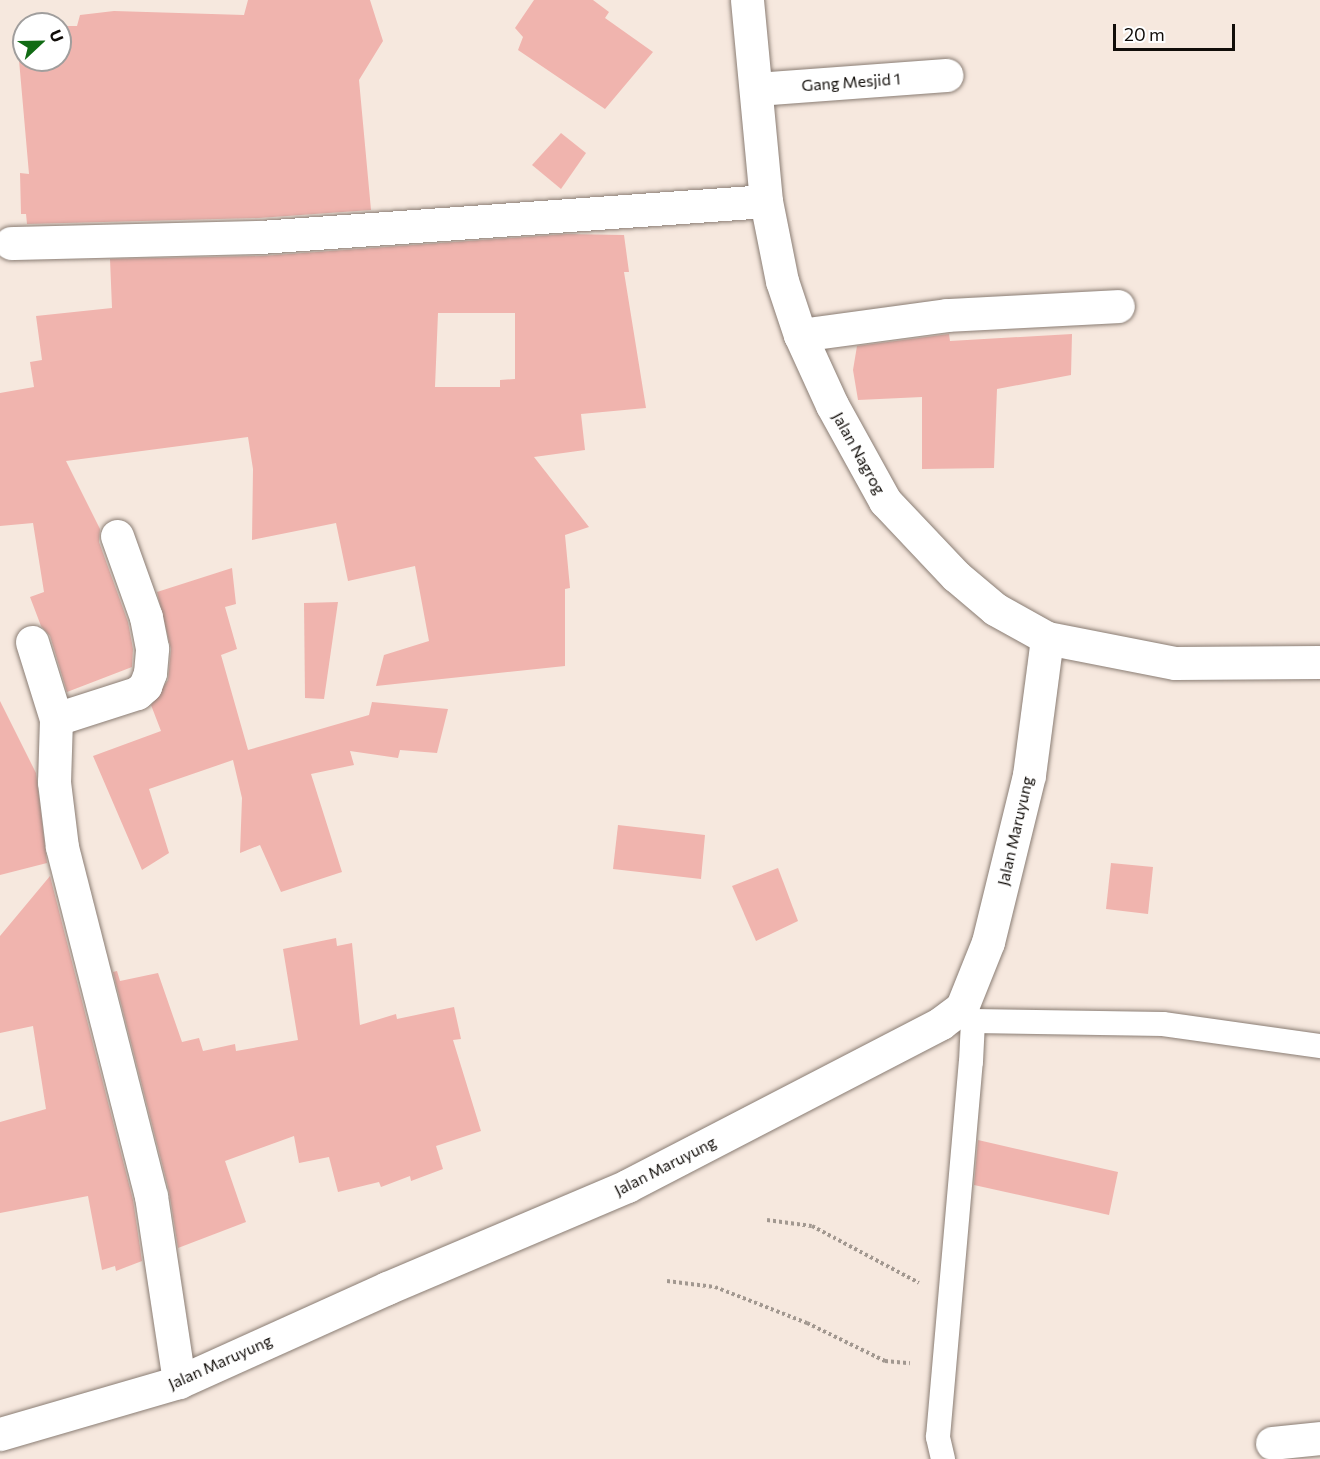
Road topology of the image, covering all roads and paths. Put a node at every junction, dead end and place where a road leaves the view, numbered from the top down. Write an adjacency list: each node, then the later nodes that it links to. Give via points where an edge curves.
1 (747, 0): 3 (street, Jalan Nagrog)
2 (946, 75): 3 (street, Gang Mesjid 1)
3 (756, 89): 4 (street, Jalan Nagrog)
4 (766, 201): 5 (street, via 260,237); 7 (street, Jalan Nagrog, via 782,281)
5 (12, 243)
6 (1118, 306): 7 (street, via 947,315)
7 (800, 335): 9 (street, Jalan Nagrog, via 885,501 956,576 995,609)
8 (117, 536): 12 (street, via 146,616 152,648 150,673 137,693)
9 (1047, 638): 11 (street, Jalan Nagrog, via 1174,663); 13 (street, Jalan Maruyung, via 1029,775)
10 (32, 642): 12 (street)
11 (1320, 662)
12 (56, 719): 19 (street, via 54,782 62,847 151,1196)
13 (968, 1014): 14 (lane, via 1163,1024); 17 (lane, via 963,1188); 19 (street, Jalan Maruyung, via 941,1023 627,1186)
14 (1320, 1046)
15 (767, 1220): 17 (path, via 812,1226 928,1287)
16 (667, 1281): 18 (path, via 715,1287 807,1323 885,1362)
17 (951, 1294): 18 (lane)
18 (944, 1364): 23 (lane, via 938,1437)
19 (179, 1382): 20 (street, Jalan Maruyung)
20 (0, 1434)
21 (1320, 1438): 22 (street)
22 (1272, 1443)
23 (943, 1459)

